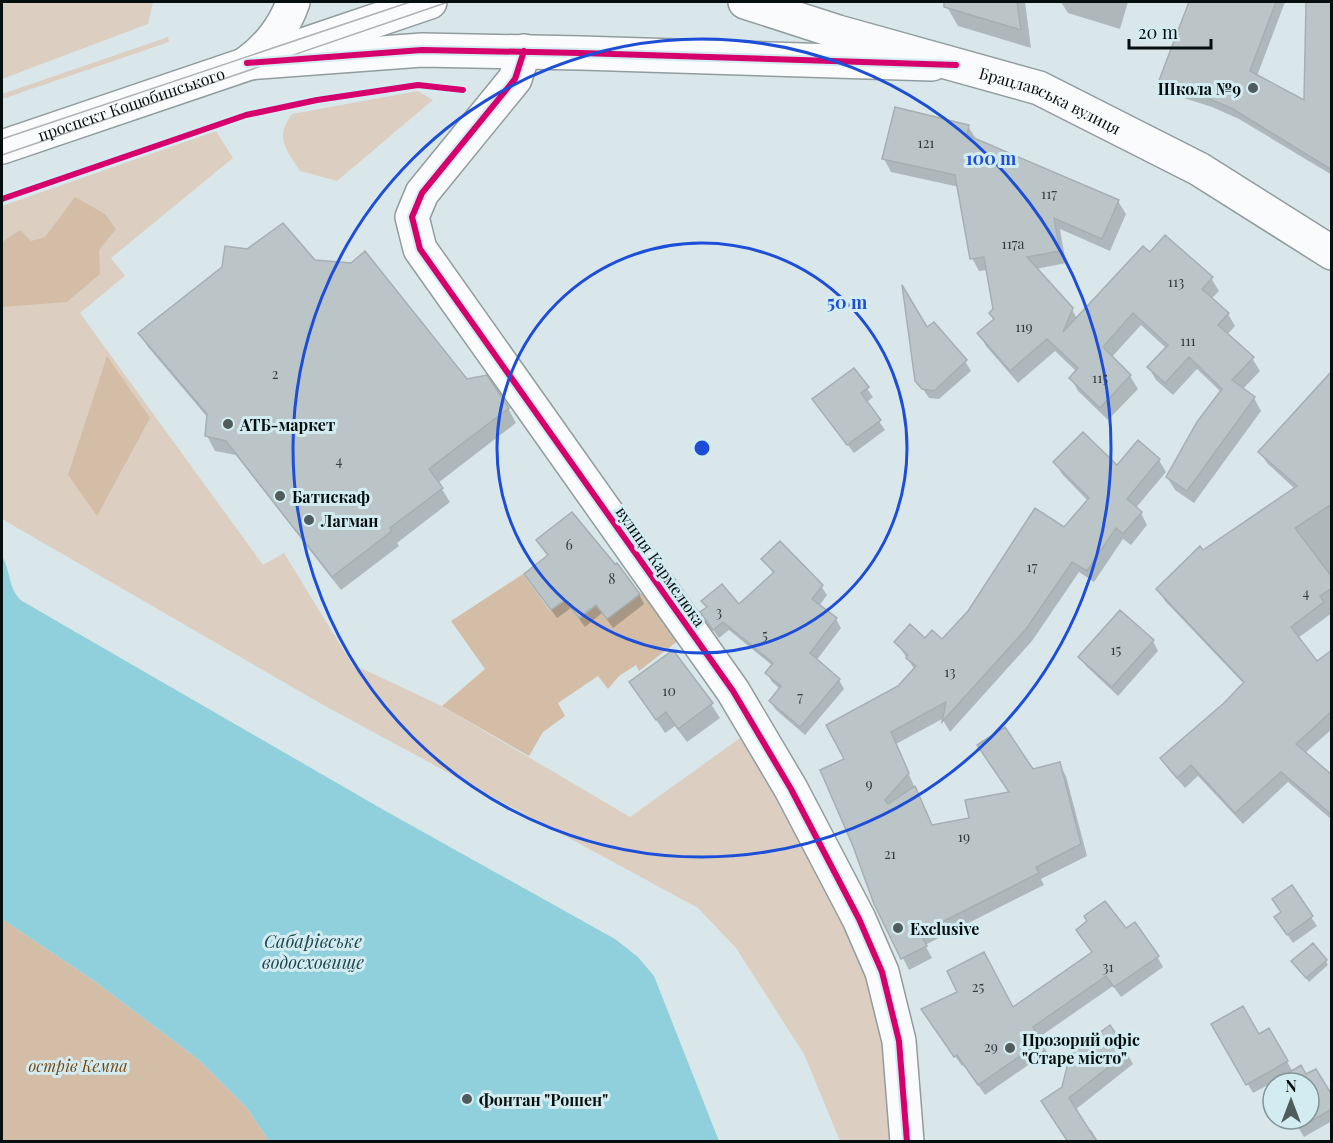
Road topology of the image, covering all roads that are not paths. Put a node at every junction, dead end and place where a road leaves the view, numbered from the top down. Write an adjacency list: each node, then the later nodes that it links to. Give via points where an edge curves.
1 (293, 2): 7 (street, via 283,24 262,52)
2 (430, 2): 7 (street, проспект Коцюбинського)
3 (745, 2): 5 (street, Брацлавська вулиця)
4 (813, 2): 5 (street)
5 (838, 32): 8 (street, Брацлавська вулиця)
6 (524, 51): 7 (street, via 422,50); 8 (street); 11 (street, вулиця Кармелюка, via 514,79 422,193 412,217 420,249 733,692 791,789 859,919 882,972 899,1041)
7 (247, 63): 9 (street, проспект Коцюбинського)
8 (956, 65): 10 (street, Брацлавська вулиця, via 1039,88 1199,169)
9 (2, 147)
10 (1332, 253)
11 (907, 1142)

